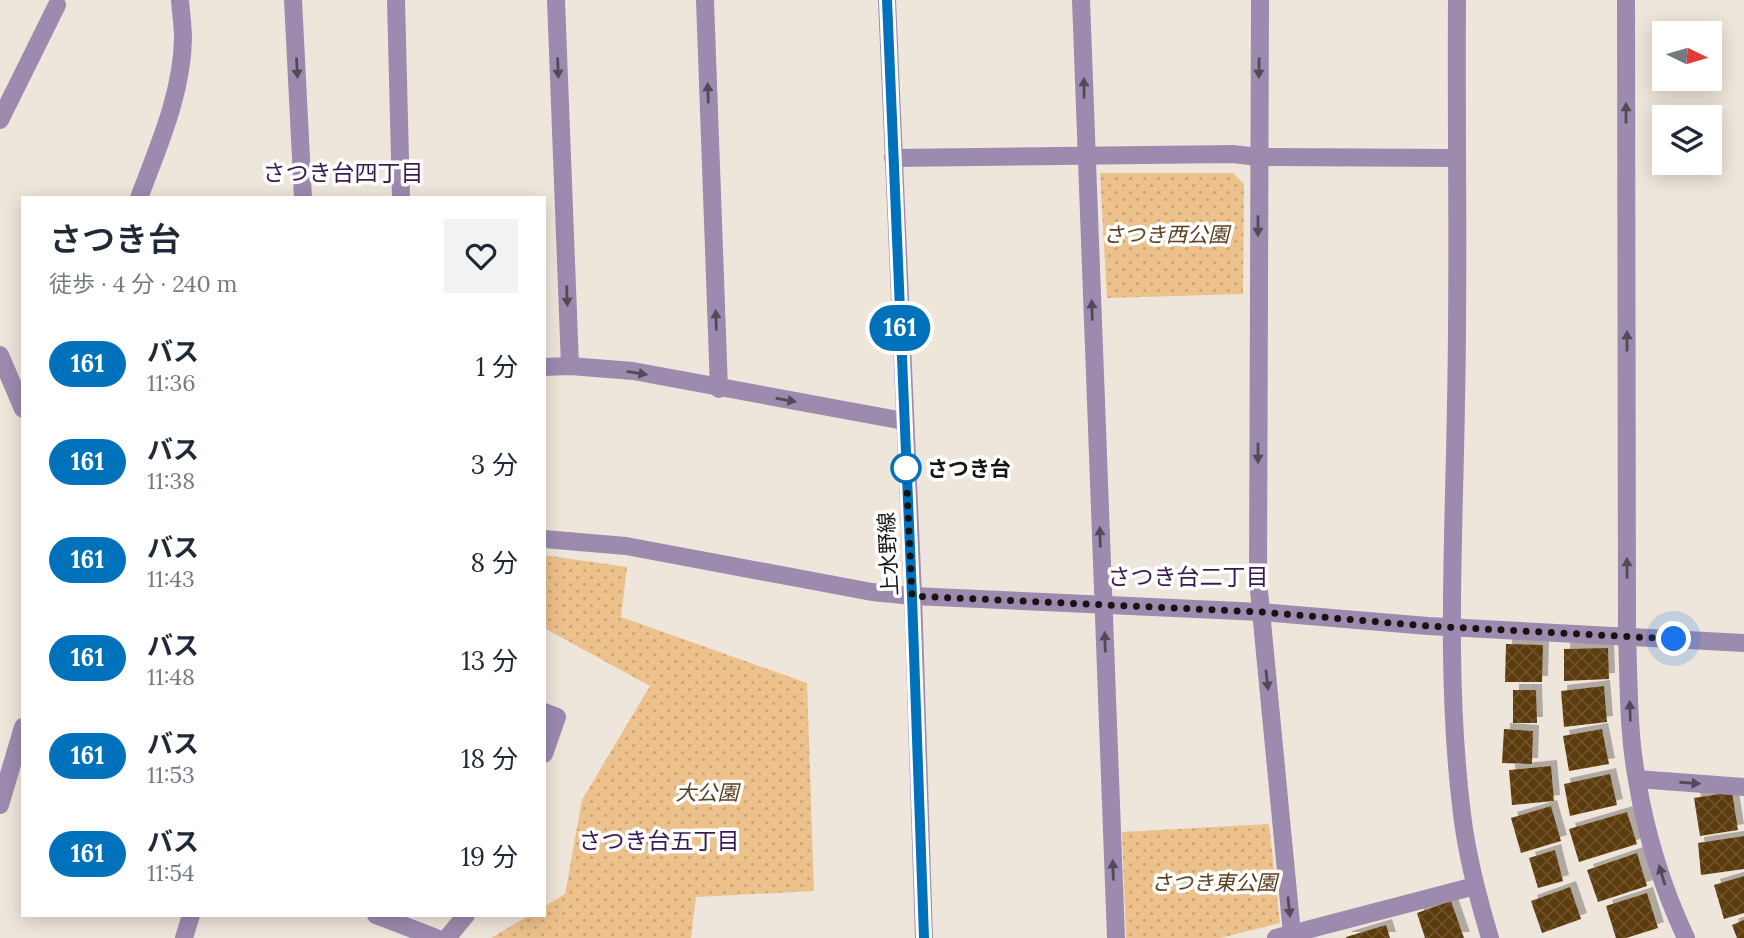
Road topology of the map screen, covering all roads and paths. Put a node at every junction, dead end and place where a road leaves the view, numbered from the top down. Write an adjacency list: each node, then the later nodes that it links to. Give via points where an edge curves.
1 (180, 0): 17 (street, via 183,40 177,80 170,114)
2 (293, 0): 18 (street, one-way to 18)
3 (396, 0): 19 (street)
4 (556, 0): 21 (street, one-way to 21)
5 (705, 0): 23 (street, one-way to 5)
6 (887, 0): 16 (street, 上水野線)
7 (1082, 0): 13 (street, one-way to 7)
8 (1260, 0): 14 (street, one-way to 14)
9 (1457, 0): 15 (street)
10 (1626, 0): 31 (street, one-way to 10)
11 (57, 5): 12 (street)
12 (0, 121)
13 (1086, 156): 14 (street); 16 (street); 28 (street, one-way to 13)
14 (1258, 157): 15 (street); 29 (street, one-way to 29)
15 (1455, 158): 30 (street, via 1457,394)
16 (893, 159): 25 (street, 上水野線)
17 (140, 196)
18 (303, 196)
19 (401, 196)
20 (0, 355): 24 (street)
21 (570, 366): 22 (street); 23 (street, one-way to 23, via 633,371)
22 (546, 367)
23 (719, 389): 25 (street, one-way to 25)
24 (21, 404)
25 (904, 421): 27 (street, 上水野線)
26 (546, 539): 27 (street, via 626,546)
27 (912, 596): 28 (street); 49 (street, 上水野線)
28 (1103, 605): 29 (street); 50 (street, one-way to 28)
29 (1261, 612): 30 (street); 45 (street, one-way to 45)
30 (1452, 626): 31 (street); 41 (street, via 1462,815)
31 (1627, 636): 32 (street); 37 (street, one-way to 31)
32 (1744, 643)
33 (546, 713): 35 (street, via 557,717)
34 (21, 730): 36 (street)
35 (546, 748)
36 (6, 756): 38 (street)
37 (1637, 779): 39 (street, one-way to 39); 52 (street, one-way to 37, via 1671,905)
38 (15, 784): 40 (street)
39 (1744, 787)
40 (0, 805)
41 (1475, 886): 45 (street); 51 (street)
42 (190, 917): 46 (street)
43 (381, 917): 47 (street)
44 (464, 917): 48 (street)
45 (1284, 936)
46 (184, 938)
47 (436, 938)
48 (447, 938)
49 (924, 938)
50 (1116, 938)
51 (1490, 938)
52 (1686, 938)

